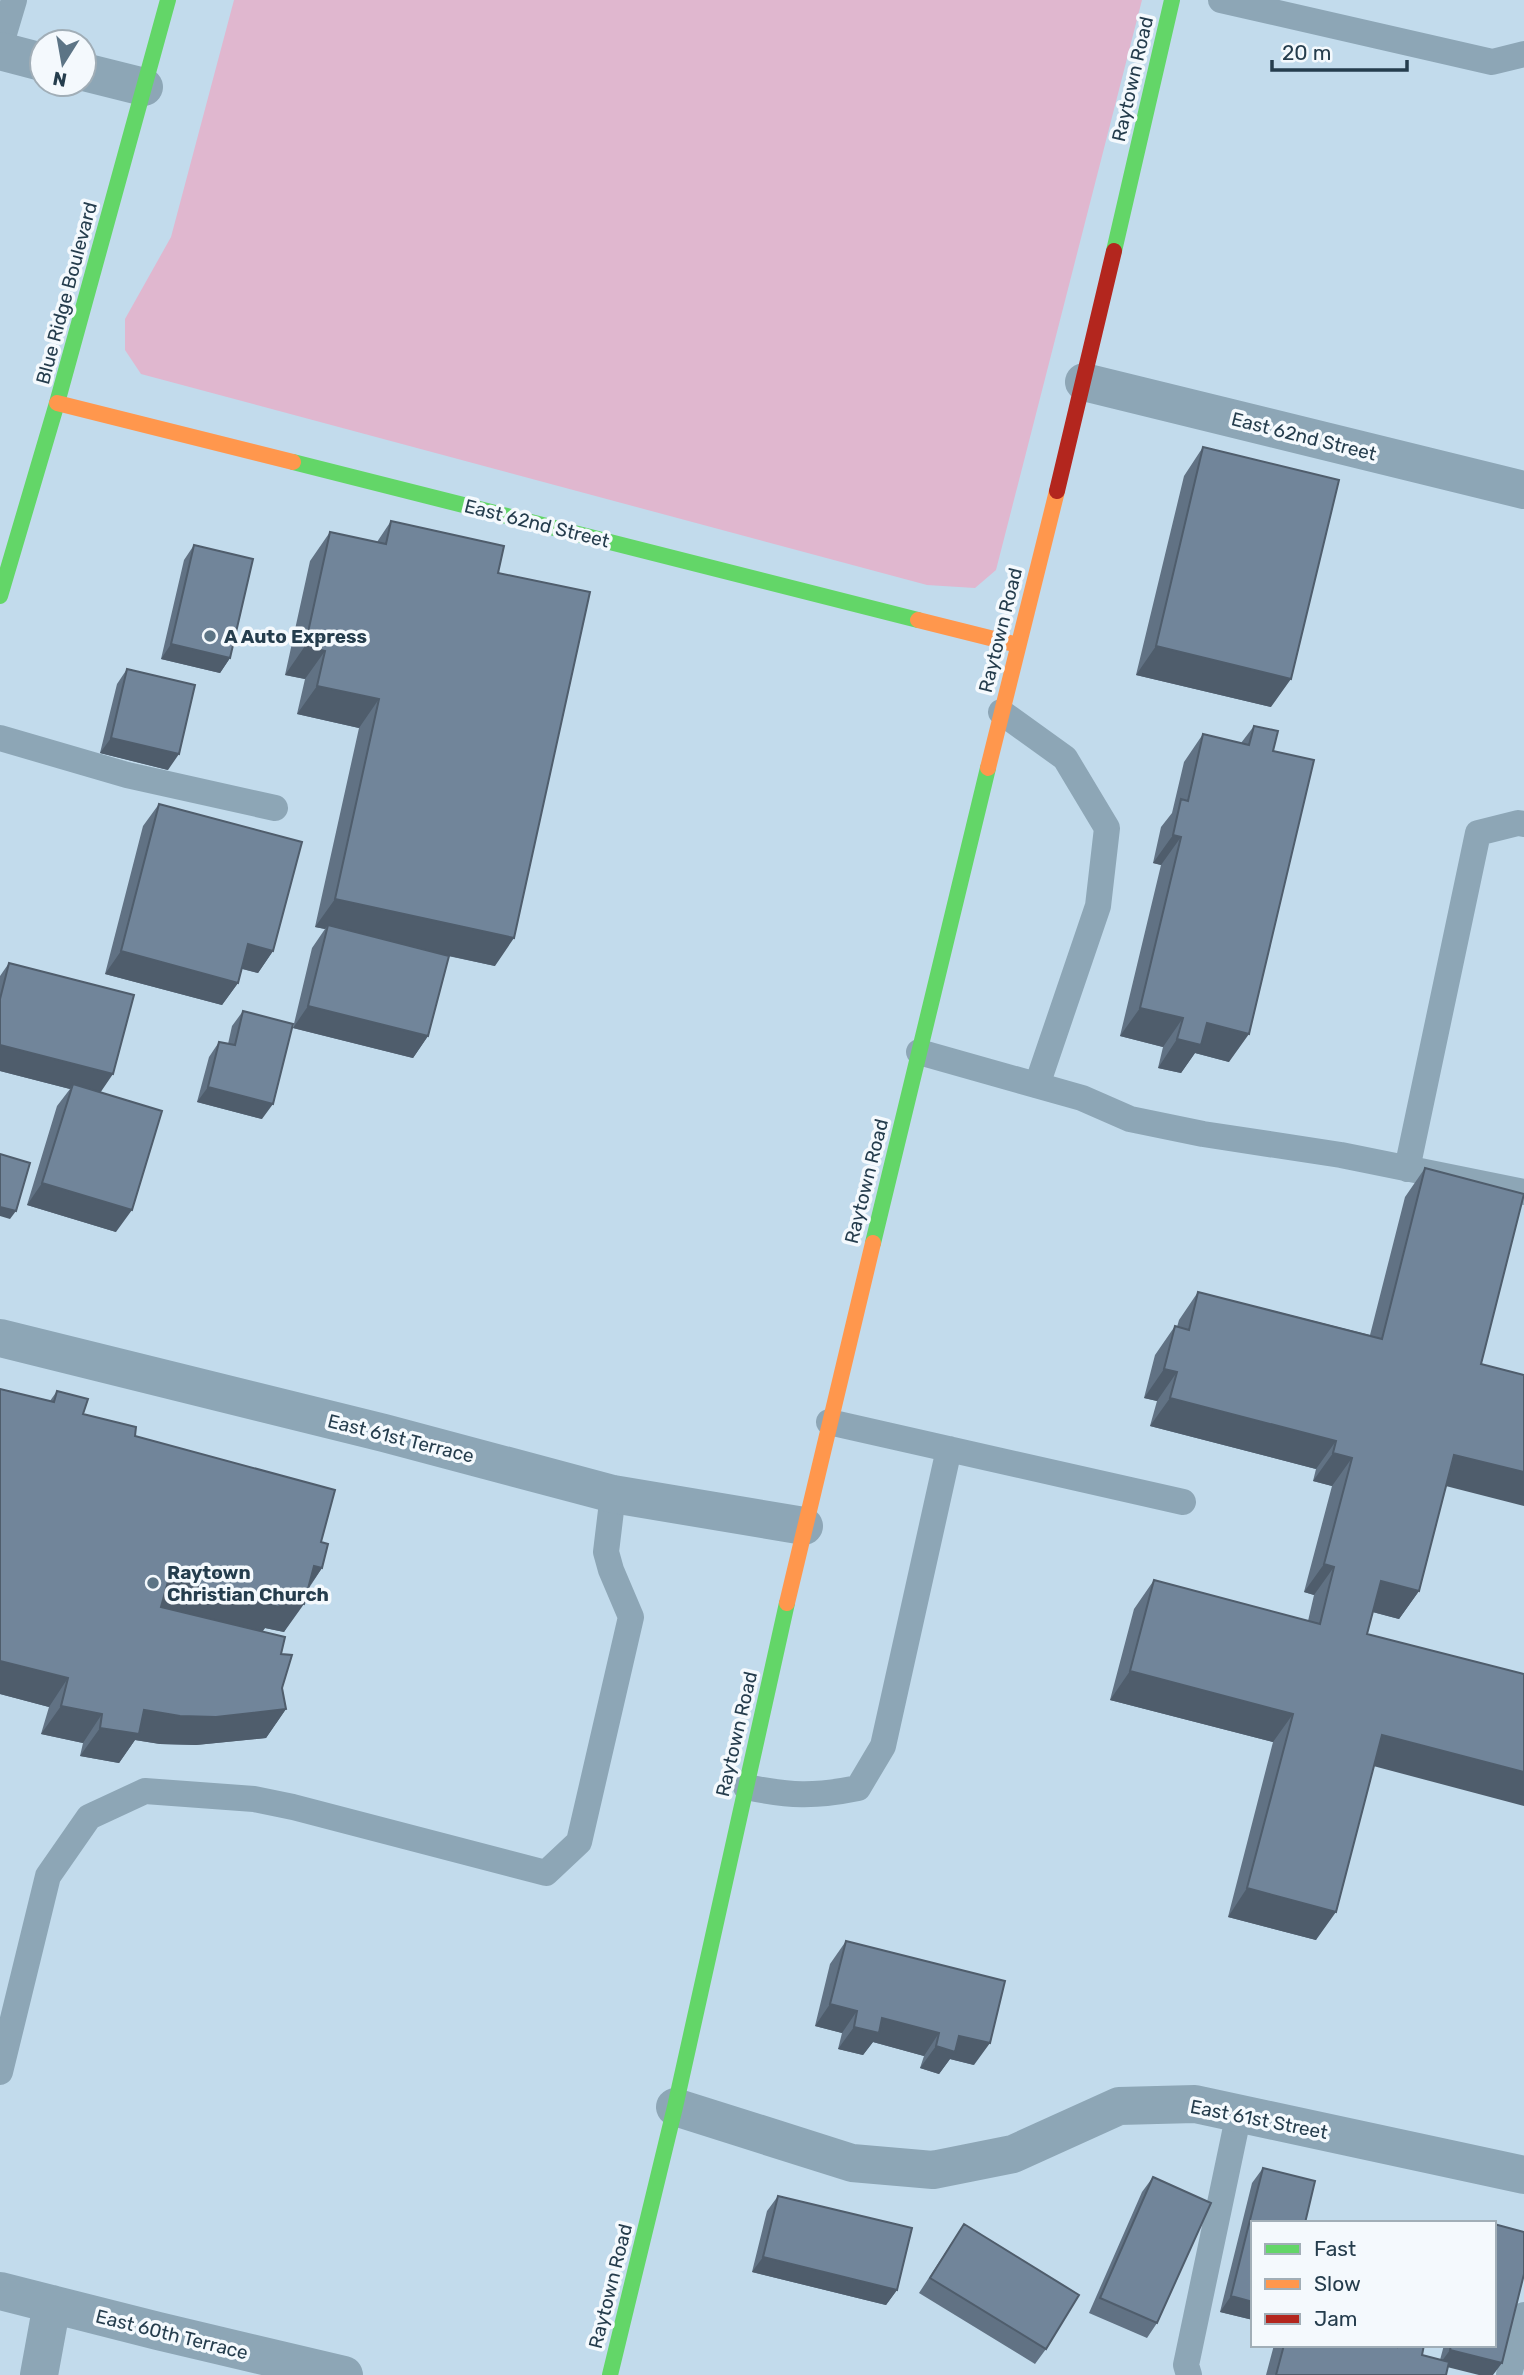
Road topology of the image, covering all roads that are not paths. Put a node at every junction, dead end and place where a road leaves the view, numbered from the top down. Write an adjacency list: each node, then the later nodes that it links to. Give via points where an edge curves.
1 (14, 0): 5 (lane)
2 (169, 0): 9 (street, Blue Ridge Boulevard)
3 (1172, 0): 10 (street, Raytown Road)
4 (1221, 0): 6 (lane, via 1492,62)
5 (0, 49): 7 (street)
6 (1524, 54)
7 (28, 58)
8 (98, 76): 9 (street)
9 (144, 87): 11 (street, Blue Ridge Boulevard)
10 (1084, 383): 12 (street, East 62nd Street); 14 (street, Raytown Road)
11 (57, 403): 13 (street, Blue Ridge Boulevard); 14 (street, East 62nd Street)
12 (1524, 491)
13 (0, 596)
14 (1018, 645): 15 (street, Raytown Road)
15 (1001, 712): 19 (street, Raytown Road); 20 (lane, via 1065,758 1107,828 1098,906)
16 (0, 738): 17 (lane, via 127,775)
17 (275, 808)
18 (1524, 824): 21 (lane, via 1478,834)
19 (919, 1052): 20 (lane); 24 (street, Raytown Road)
20 (1037, 1085): 21 (lane, via 1130,1119)
21 (1407, 1169): 22 (lane)
22 (1524, 1192)
23 (0, 1338): 26 (street, East 61st Terrace)
24 (829, 1422): 25 (lane); 28 (street, Raytown Road)
25 (949, 1449): 27 (lane); 29 (lane, via 883,1746 871,1767 858,1788 828,1794 786,1795)
26 (614, 1494): 28 (street, East 61st Terrace); 30 (lane, via 606,1552 631,1617 579,1842 546,1873 254,1799 145,1791 89,1817 48,1876)
27 (1183, 1502)
28 (804, 1526): 29 (street, Raytown Road)
29 (746, 1787): 31 (street, Raytown Road)
30 (0, 2072)
31 (675, 2107): 32 (street, East 61st Street, via 852,2162 933,2170 1013,2154 1119,2106 1195,2104); 39 (street, Raytown Road)
32 (1239, 2113): 33 (street, East 61st Street); 40 (lane, via 1186,2365)
33 (1524, 2175)
34 (0, 2291): 35 (street, East 60th Terrace)
35 (52, 2304): 37 (street); 38 (street, East 60th Terrace)
36 (1524, 2315): 41 (lane)
37 (39, 2375)
38 (344, 2375)
39 (610, 2375)
40 (1189, 2375)
41 (1509, 2375)

